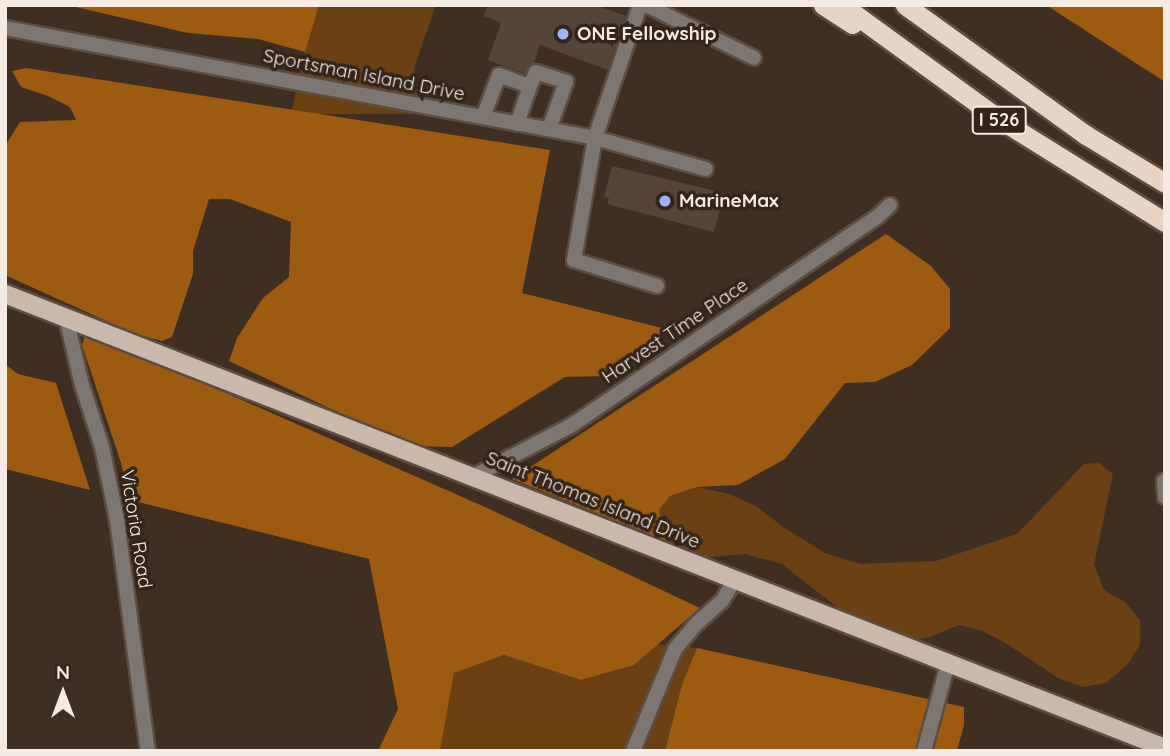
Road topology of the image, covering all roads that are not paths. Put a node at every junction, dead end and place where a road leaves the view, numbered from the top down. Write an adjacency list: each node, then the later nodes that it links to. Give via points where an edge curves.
1 (640, 5): 13 (street)
2 (646, 5): 7 (street)
3 (823, 5): 8 (highway)
4 (842, 5): 8 (highway, I 526)
5 (905, 5): 15 (highway, I 526, via 1076,128)
6 (8, 26): 10 (street, Sportsman Island Drive)
7 (754, 58)
8 (922, 66): 17 (highway, I 526, via 1072,167)
9 (530, 86): 10 (street, via 499,75); 11 (street); 12 (street, via 536,72 566,82)
10 (483, 117): 11 (street, Sportsman Island Drive)
11 (517, 124): 12 (street, Sportsman Island Drive)
12 (549, 130): 13 (street, Sportsman Island Drive)
13 (595, 138): 14 (street, Sportsman Island Drive); 18 (street, via 574,260)
14 (706, 169)
15 (1165, 184)
16 (890, 205): 21 (street, Harvest Time Place, via 572,425)
17 (1165, 222)
18 (657, 286)
19 (5, 294): 20 (main road, Saint Thomas Island Drive)
20 (66, 318): 21 (main road, Saint Thomas Island Drive); 27 (street, Victoria Road, via 117,520)
21 (474, 476): 24 (main road, Saint Thomas Island Drive)
22 (1164, 481): 23 (street)
23 (1165, 497)
24 (734, 579): 25 (main road, Saint Thomas Island Drive); 28 (street, via 722,601 675,649)
25 (948, 663): 26 (main road, Saint Thomas Island Drive); 29 (street)
26 (1165, 748)
27 (148, 751)
28 (633, 751)
29 (924, 751)

